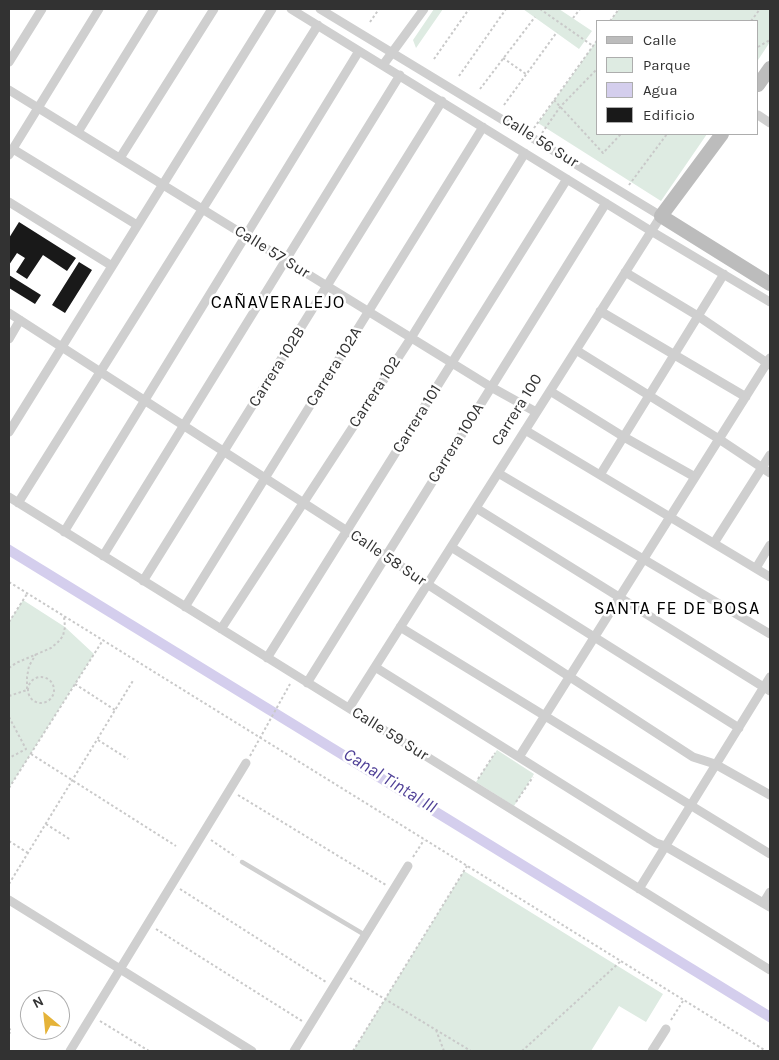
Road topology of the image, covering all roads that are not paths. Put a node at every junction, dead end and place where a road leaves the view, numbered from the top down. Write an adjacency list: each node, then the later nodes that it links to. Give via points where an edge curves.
1 (42, 9): 12 (street)
2 (98, 9): 19 (street)
3 (154, 9): 23 (street)
4 (214, 9): 27 (street)
5 (272, 9): 29 (street)
6 (291, 9): 9 (street, Calle 56 Sur)
7 (320, 9): 11 (street, Calle 56 Sur)
8 (424, 9): 11 (street)
9 (318, 25): 10 (street, Calle 56 Sur); 32 (street)
10 (359, 50): 13 (street, Calle 56 Sur); 36 (street)
11 (392, 54): 13 (street); 33 (street, Calle 56 Sur)
12 (9, 62)
13 (383, 65): 15 (street, Calle 56 Sur)
14 (770, 68): 16 (street)
15 (400, 75): 18 (street, Calle 56 Sur); 37 (street)
16 (759, 84)
17 (9, 90): 19 (street, Calle 57 Sur)
18 (442, 101): 22 (street, Calle 56 Sur); 42 (street, Carrera 102B)
19 (38, 108): 23 (street, Calle 57 Sur); 25 (street)
20 (759, 116): 21 (street)
21 (770, 123)
22 (483, 127): 26 (street, Calle 56 Sur); 45 (street, Carrera 102A)
23 (78, 132): 27 (street, Calle 57 Sur)
24 (721, 135): 33 (street, Carrera 100)
25 (11, 152): 34 (street)
26 (525, 153): 28 (street, Calle 56 Sur); 49 (street, Carrera 102)
27 (120, 158): 29 (street, Calle 57 Sur)
28 (567, 179): 31 (street, Calle 56 Sur); 55 (street, Carrera 101)
29 (163, 185): 32 (street, Calle 57 Sur); 34 (street)
30 (9, 202): 38 (street)
31 (606, 203): 35 (street, Calle 56 Sur); 57 (street, Carrera 100A)
32 (202, 209): 36 (street, Calle 57 Sur); 56 (street)
33 (661, 216): 35 (street, Carrera 100); 41 (street, Calle 56 Sur)
34 (137, 225): 38 (street)
35 (651, 231): 39 (street, Carrera 100); 40 (street, Calle 56 Sur)
36 (246, 236): 37 (street, Calle 57 Sur); 61 (street)
37 (285, 260): 42 (street, Calle 57 Sur); 63 (street)
38 (112, 266): 51 (street)
39 (625, 272): 44 (street, Carrera 100); 47 (street)
40 (724, 274): 43 (street, Calle 56 Sur); 47 (street)
41 (770, 284)
42 (327, 286): 45 (street, Calle 57 Sur); 68 (street, Carrera 102B)
43 (770, 302)
44 (600, 311): 52 (street, Carrera 100); 53 (street)
45 (368, 312): 49 (street, Calle 57 Sur); 75 (street, Carrera 102A)
46 (9, 313): 48 (street, Calle 58 Sur)
47 (698, 316): 53 (street); 54 (street)
48 (20, 320): 50 (street); 51 (street, Calle 58 Sur)
49 (411, 338): 55 (street, Calle 57 Sur); 78 (street, Carrera 102)
50 (9, 339)
51 (62, 347): 56 (street, Calle 58 Sur); 65 (street)
52 (576, 350): 58 (street, Carrera 100); 59 (street)
53 (674, 354): 59 (street); 60 (street)
54 (769, 362): 60 (street)
55 (452, 363): 57 (street, Calle 57 Sur); 81 (street, Carrera 101)
56 (100, 372): 61 (street, Calle 58 Sur); 77 (street)
57 (491, 387): 62 (street, Calle 57 Sur); 87 (street, Carrera 100A)
58 (550, 391): 62 (street, Carrera 100); 66 (street)
59 (648, 396): 66 (street); 67 (street)
60 (746, 397): 67 (street)
61 (145, 400): 63 (street, Calle 58 Sur); 82 (street)
62 (536, 412): 64 (street, Carrera 100)
63 (184, 425): 68 (street, Calle 58 Sur); 86 (street)
64 (525, 430): 71 (street, Carrera 100); 73 (street)
65 (9, 432)
66 (624, 437): 73 (street); 74 (street)
67 (719, 439): 70 (street); 74 (street)
68 (224, 452): 75 (street, Calle 58 Sur); 91 (street, Carrera 102B)
69 (770, 456): 70 (street)
70 (762, 468): 72 (street); 83 (street)
71 (498, 473): 79 (street, Carrera 100); 88 (street)
72 (770, 473)
73 (600, 475): 80 (street)
74 (696, 477): 80 (street)
75 (265, 478): 78 (street, Calle 58 Sur); 94 (street, Carrera 102A)
76 (9, 497): 77 (street, Calle 59 Sur)
77 (18, 503): 82 (street, Calle 59 Sur)
78 (303, 503): 81 (street, Calle 58 Sur); 96 (street, Carrera 102)
79 (476, 508): 85 (street, Carrera 100); 93 (street)
80 (670, 517): 83 (street); 88 (street)
81 (347, 531): 87 (street, Calle 58 Sur); 99 (street, Carrera 101)
82 (64, 532): 86 (street, Calle 59 Sur)
83 (714, 544): 89 (street)
84 (770, 545): 89 (street)
85 (451, 547): 92 (street, Carrera 100); 98 (street)
86 (103, 556): 91 (street, Calle 59 Sur)
87 (386, 556): 92 (street, Calle 58 Sur); 103 (street, Carrera 100A)
88 (643, 560): 93 (street); 97 (street)
89 (756, 568): 90 (street)
90 (770, 577)
91 (144, 581): 94 (street, Calle 59 Sur)
92 (427, 584): 95 (street, Carrera 100); 101 (street, Calle 58 Sur)
93 (620, 597): 98 (street); 104 (street)
94 (184, 607): 96 (street, Calle 59 Sur)
95 (400, 628): 100 (street, Carrera 100); 106 (street)
96 (221, 629): 99 (street, Calle 59 Sur)
97 (770, 634)
98 (594, 637): 101 (street); 107 (street)
99 (268, 658): 103 (street, Calle 59 Sur)
100 (375, 666): 105 (street, Carrera 100); 108 (street)
101 (569, 677): 106 (street); 110 (street, Calle 58 Sur, via 693,756)
102 (770, 677): 104 (street)
103 (307, 683): 105 (street, Calle 59 Sur)
104 (767, 689): 107 (street)
105 (349, 708): 117 (street, Calle 59 Sur)
106 (544, 717): 108 (street); 112 (street)
107 (739, 728): 110 (street)
108 (519, 757): 113 (street)
109 (246, 763): 122 (street)
110 (715, 764): 111 (street, Calle 58 Sur); 112 (street)
111 (770, 796)
112 (691, 806): 113 (street); 114 (street)
113 (665, 846): 117 (street); 120 (street)
114 (770, 854)
115 (242, 862): 121 (lane)
116 (408, 866): 121 (street)
117 (639, 889): 123 (street, Calle 59 Sur)
118 (770, 892): 120 (street)
119 (9, 900): 122 (street)
120 (767, 904)
121 (365, 935): 127 (street)
122 (120, 970): 125 (street); 126 (street)
123 (770, 970)
124 (666, 1029): 128 (street)
125 (70, 1051)
126 (252, 1051)
127 (294, 1051)
128 (652, 1051)

